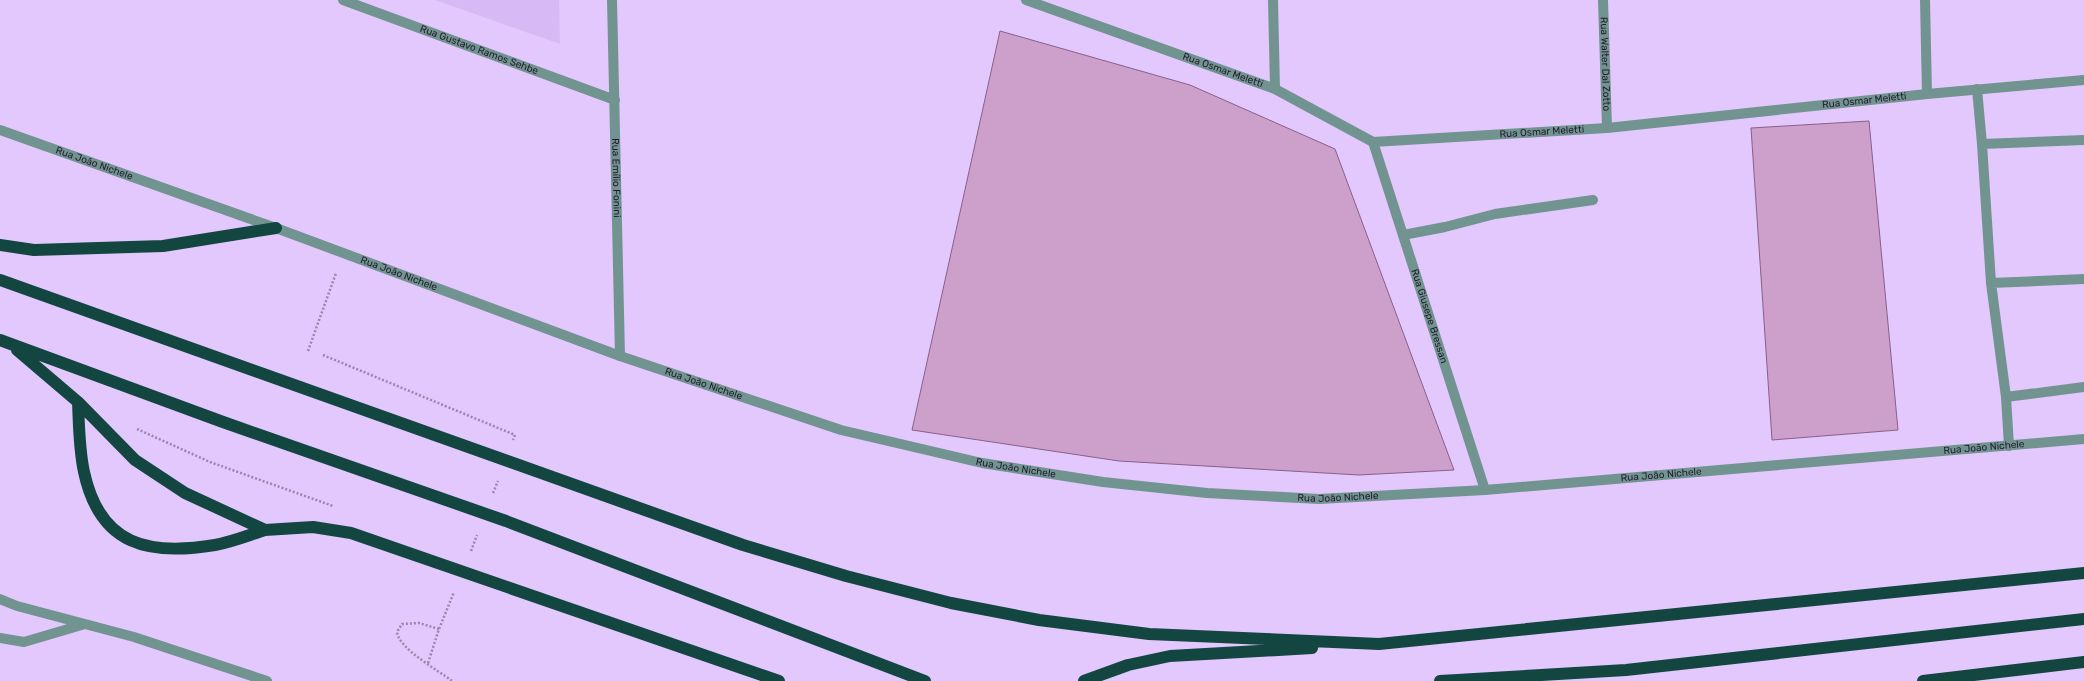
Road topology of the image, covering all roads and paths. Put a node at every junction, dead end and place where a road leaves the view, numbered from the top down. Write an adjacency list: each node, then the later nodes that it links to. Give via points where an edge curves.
1 (343, 0): 11 (street, Rua Gustavo Ramos Sehbe)
2 (612, 0): 11 (street, Rua Emílio Fonini)
3 (1026, 0): 8 (street, Rua Osmar Meletti)
4 (1274, 0): 8 (street)
5 (1603, 0): 12 (street, Rua Walter Dal Zotto)
6 (1925, 0): 10 (street)
7 (2084, 80): 9 (street, Rua Osmar Meletti)
8 (1275, 89): 15 (street, Rua Osmar Meletti)
9 (1977, 89): 10 (street, Rua Osmar Meletti); 16 (street)
10 (1927, 94): 12 (street, Rua Osmar Meletti)
11 (615, 100): 27 (street, Rua Emílio Fonini)
12 (1607, 128): 15 (street, Rua Osmar Meletti)
13 (0, 130): 18 (street, Rua João Nichele)
14 (2084, 140): 16 (street)
15 (1373, 142): 19 (street, Rua Giusepe Bressan)
16 (1982, 144): 24 (street)
17 (1593, 200): 19 (street, via 1495,214)
18 (276, 228): 20 (highway, via 163,246 34,250); 21 (street, Rua João Nichele)
19 (1403, 235): 35 (street, Rua Giusepe Bressan)
20 (0, 245)
21 (343, 253): 26 (path); 27 (street, Rua João Nichele)
22 (2084, 279): 24 (street)
23 (0, 280): 44 (highway, via 743,546 854,578 951,603 1062,623 1149,634)
24 (1991, 283): 29 (street)
25 (5, 342): 30 (highway); 50 (highway, via 506,521)
26 (308, 351)
27 (620, 356): 35 (street, Rua João Nichele, via 841,430 997,466 1103,482 1207,493 1319,499)
28 (2084, 387): 29 (street)
29 (2006, 397): 33 (street)
30 (78, 402): 36 (highway, via 135,460 185,492); 36 (highway, via 84,472 92,499 110,527 119,534 134,544 161,550 216,545)
31 (134, 427): 34 (path, via 210,462)
32 (2084, 439): 33 (street, Rua João Nichele)
33 (2009, 446): 35 (street, Rua João Nichele)
34 (272, 484)
35 (1485, 490)
36 (265, 530): 49 (highway, via 313,527 351,533)
37 (2084, 573): 44 (highway)
38 (0, 599): 40 (street)
39 (2084, 619): 52 (highway, via 1626,670)
40 (85, 624): 43 (street, via 24,642); 47 (street, via 134,637)
41 (441, 624): 42 (path)
42 (439, 629): 46 (path); 46 (path, via 419,623 408,623 402,624 397,632 398,638 410,652)
43 (0, 638)
44 (1380, 644): 51 (highway, via 1170,656 1128,665)
45 (2084, 662): 53 (highway)
46 (428, 663): 48 (path)
47 (267, 681)
48 (452, 681)
49 (779, 681)
50 (925, 681)
51 (1084, 681)
52 (1440, 681)
53 (1923, 681)

